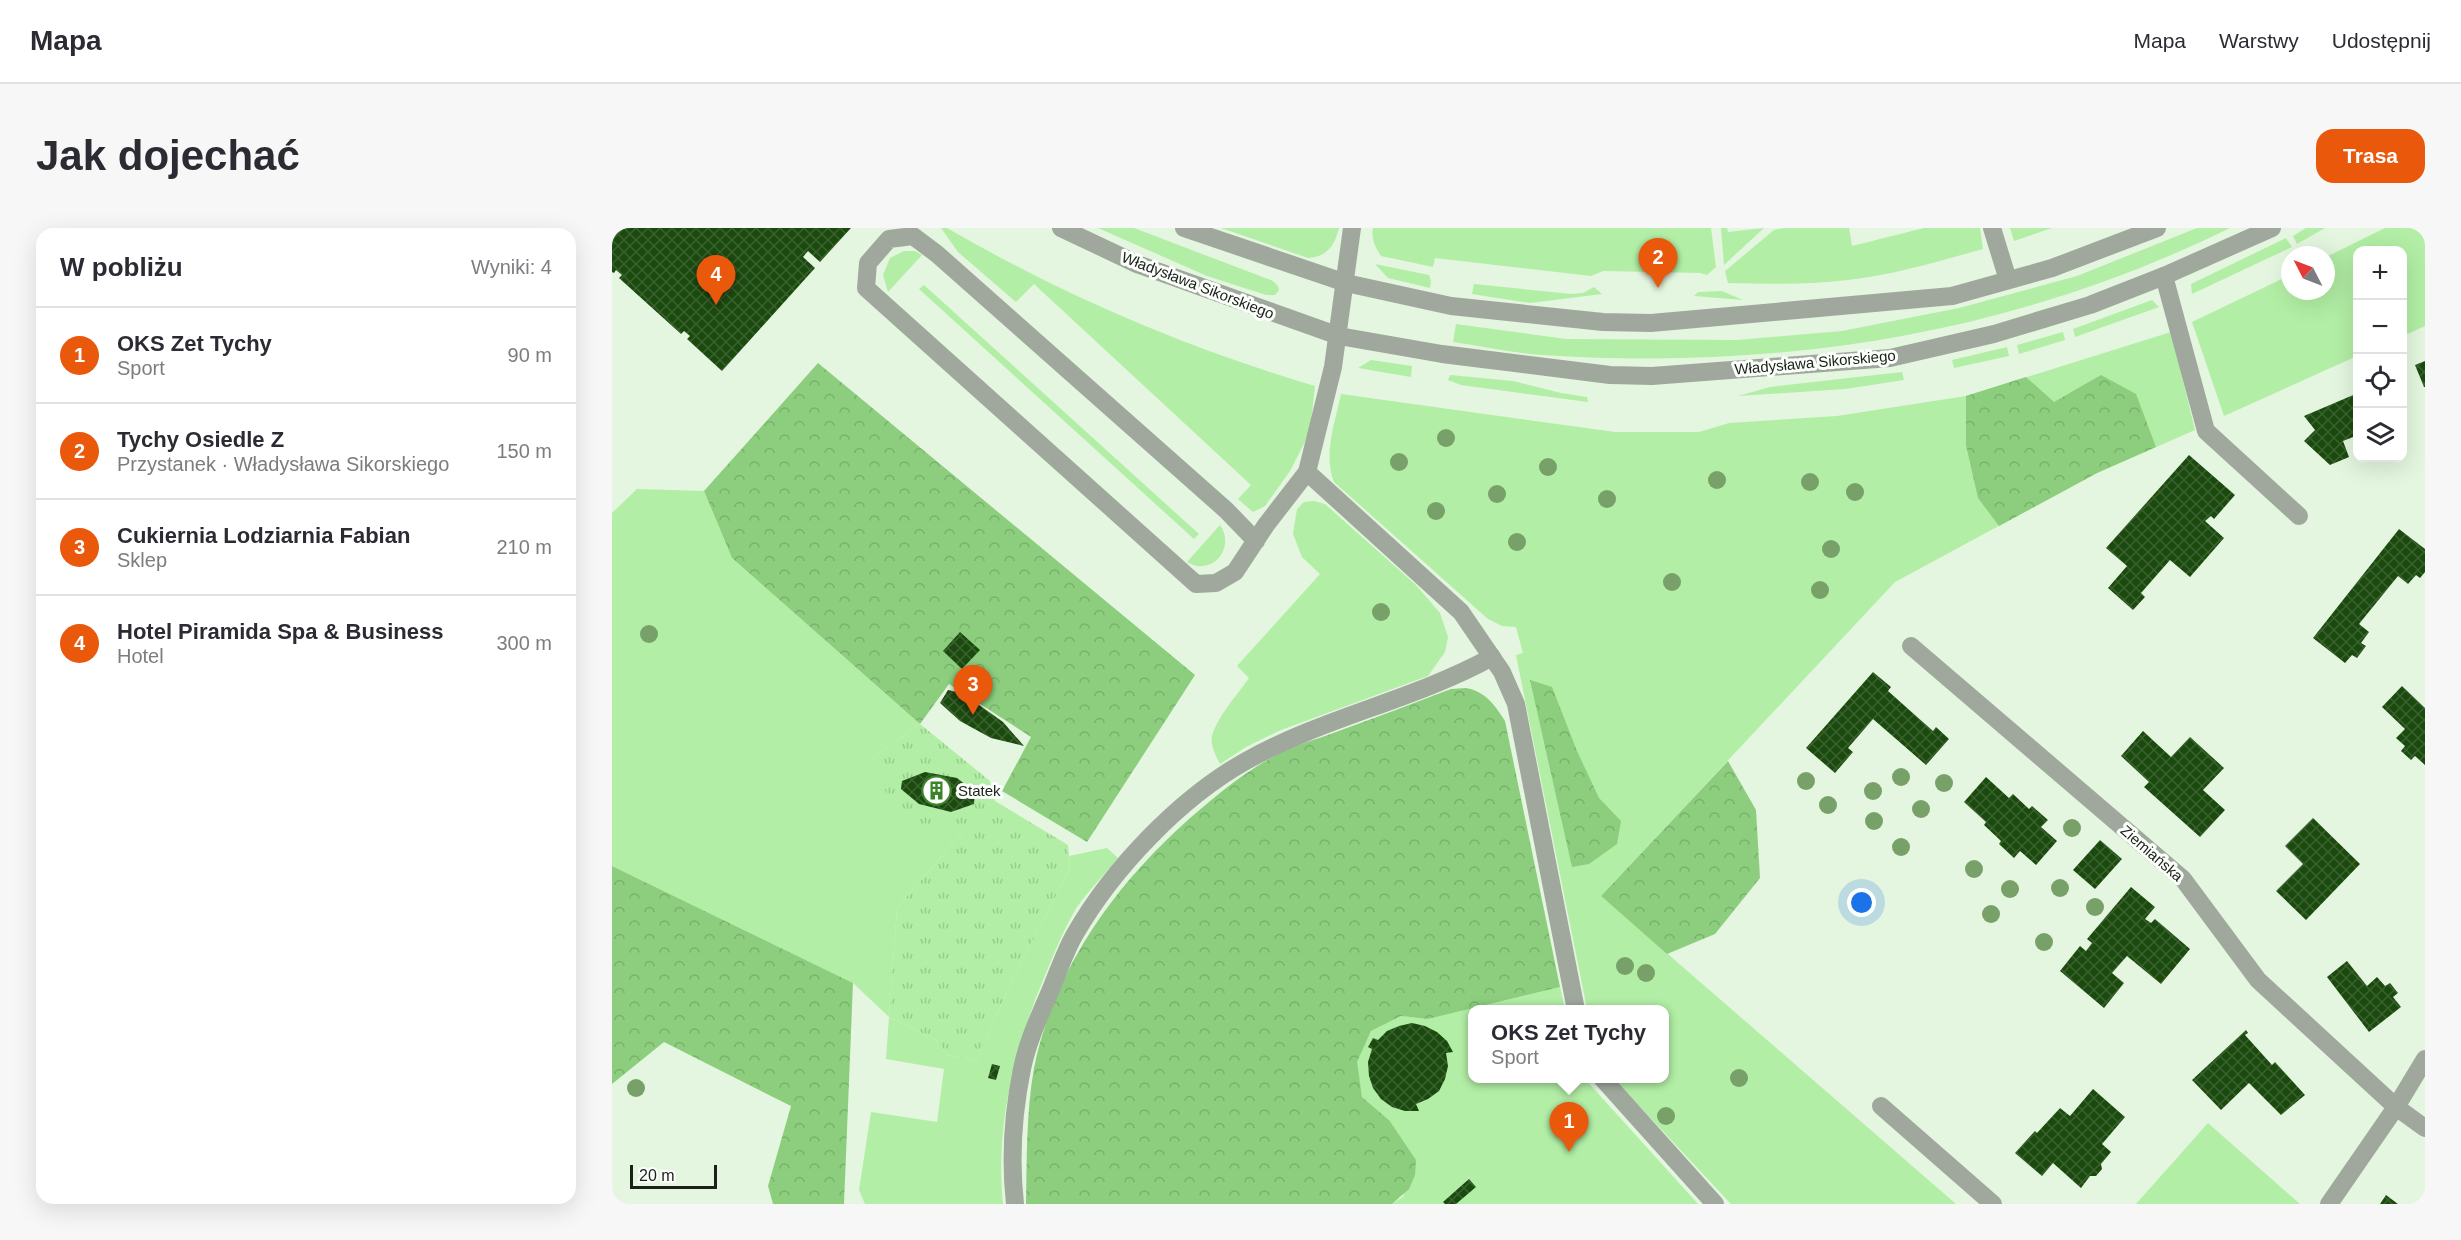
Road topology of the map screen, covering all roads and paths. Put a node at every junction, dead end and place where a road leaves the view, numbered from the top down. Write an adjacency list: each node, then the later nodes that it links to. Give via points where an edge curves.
1 (1061, 228): 10 (street, Władysława Sikorskiego, via 1137,264)
2 (1184, 228): 9 (street)
3 (1352, 228): 9 (street)
4 (1992, 228): 8 (street)
5 (2157, 228): 8 (street, via 2052,268)
6 (2272, 228): 7 (street, Władysława Sikorskiego)
7 (2164, 276): 10 (street, Władysława Sikorskiego, via 2090,305 1994,334 1890,358 1652,376 1610,375 1442,354); 12 (street, via 2206,431)
8 (2008, 280): 9 (street, via 1952,296 1651,323 1603,322 1451,306)
9 (1346, 283): 10 (street)
10 (1338, 336): 11 (street)
11 (1307, 472): 13 (street); 15 (street, via 1461,612)
12 (2299, 516)
13 (1256, 541): 13 (street, via 1226,510 913,236 889,239 868,263 866,288 1196,584 1216,583 1235,572)
14 (1911, 646): 20 (street, Ziemiańska, via 2183,879 2258,980)
15 (1492, 657): 16 (street, via 1516,704); 22 (street, via 1460,675 1278,744 1245,761 1210,783 1121,870 1074,935 1022,1067 1011,1168)
16 (1575, 1005)
17 (2425, 1059): 20 (street)
18 (1606, 1083): 23 (street)
19 (1881, 1106): 24 (street)
20 (2396, 1107): 21 (street, Ziemiańska); 25 (street)
21 (2425, 1128)
22 (1015, 1204)
23 (1714, 1204)
24 (1993, 1204)
25 (2329, 1204)

